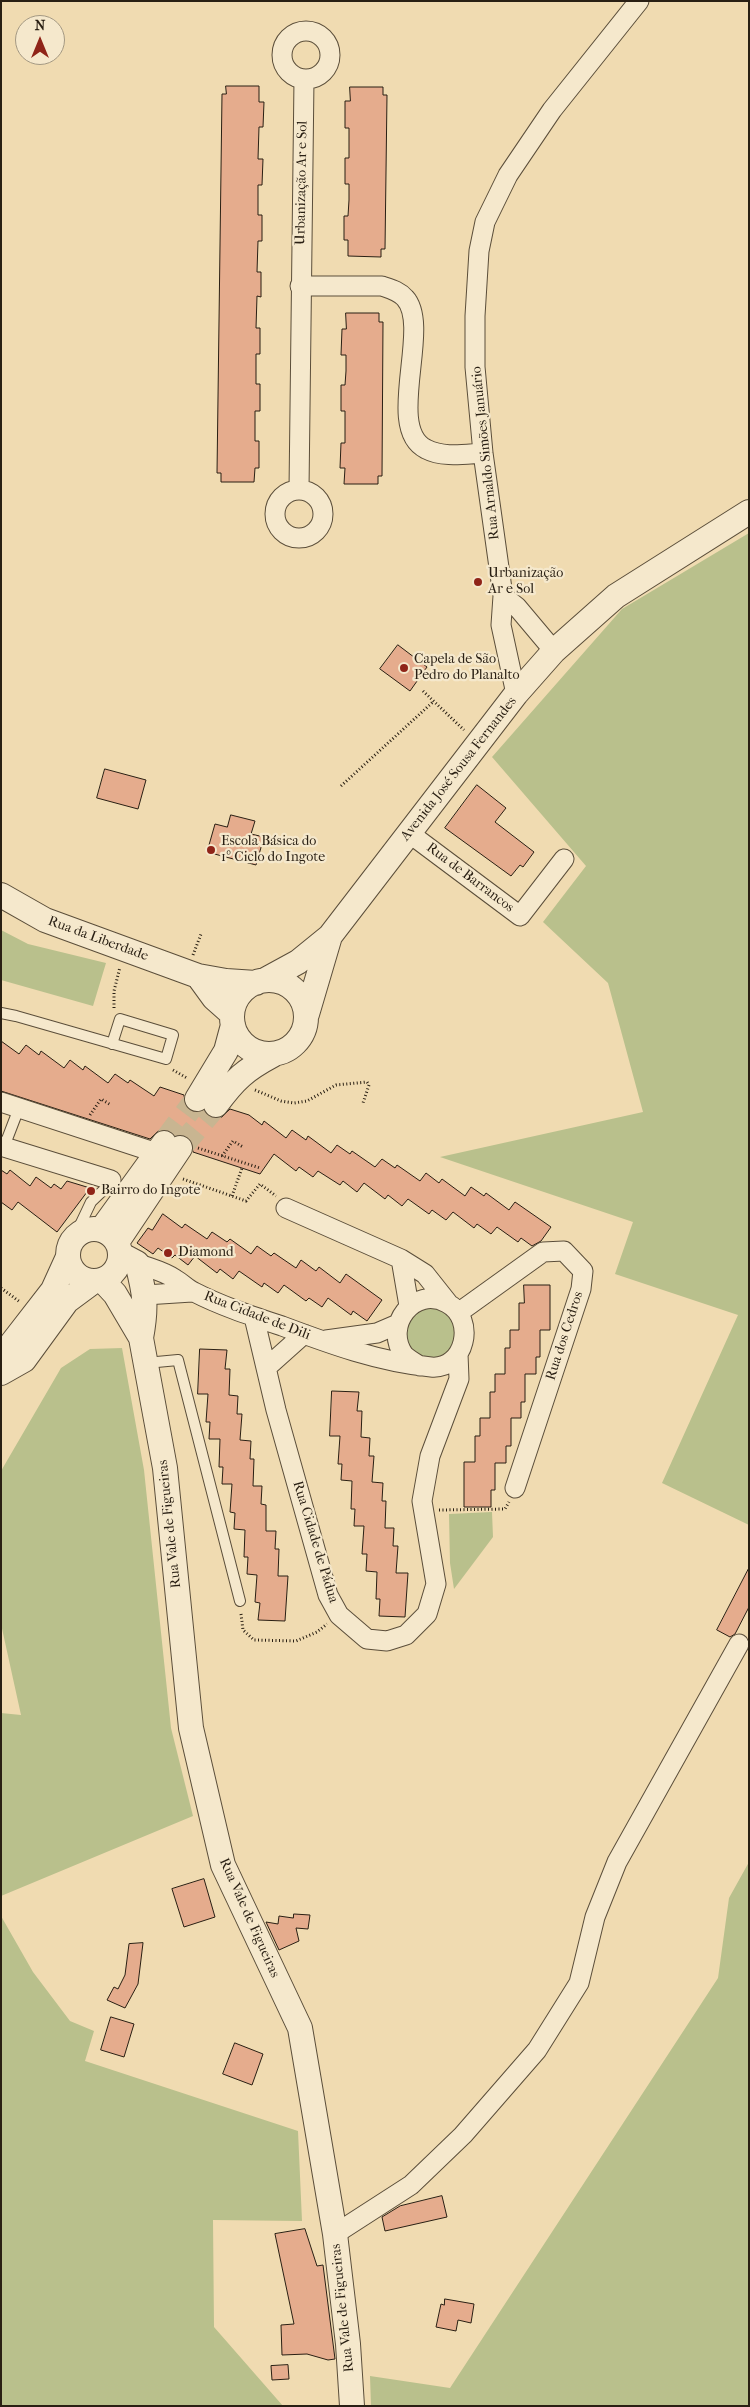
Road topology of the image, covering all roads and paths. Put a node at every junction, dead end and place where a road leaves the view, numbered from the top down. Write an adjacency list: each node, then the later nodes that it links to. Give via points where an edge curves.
1 (639, 1): 4 (street, Rua Arnaldo Simões Januário, via 552,110 508,175 485,222 478,250 475,316)
2 (304, 79): 3 (street, Urbanização Ar e Sol)
3 (300, 286): 4 (street, via 382,286 407,300 413,326 408,410 409,424 416,440 425,449 438,453); 5 (street, Urbanização Ar e Sol)
4 (483, 453): 7 (street, Rua Arnaldo Simões Januário)
5 (299, 490)
6 (749, 512): 8 (street, Avenida José Sousa Fernandes, via 616,596)
7 (503, 596): 8 (street, via 517,607); 10 (street, Rua Arnaldo Simões Januário, via 501,625)
8 (554, 651): 10 (street, Avenida José Sousa Fernandes)
9 (423, 690): 11 (path)
10 (516, 694): 12 (street, Avenida José Sousa Fernandes)
11 (434, 701): 12 (path); 13 (path)
12 (478, 744): 14 (street, Avenida José Sousa Fernandes)
13 (341, 786)
14 (409, 833): 15 (street, Rua de Barrancos, via 520,916); 17 (street, Avenida José Sousa Fernandes)
15 (564, 859)
16 (1, 895): 19 (street, Rua da Liberdade, via 45,920)
17 (330, 936): 20 (street, Avenida José Sousa Fernandes, via 298,962); 23 (street, Avenida José Sousa Fernandes)
18 (120, 968): 21 (path)
19 (198, 976): 20 (street, Rua da Liberdade, via 226,981); 24 (street)
20 (260, 981): 23 (street, via 288,985 304,1002); 24 (street, via 239,995)
21 (114, 991)
22 (1, 1013): 25 (lane)
23 (307, 1014): 26 (street, via 302,1036 284,1052)
24 (232, 1020): 26 (street, via 235,1034 247,1048); 29 (street, via 226,1051)
25 (112, 1044): 27 (lane); 27 (lane, via 120,1019 173,1035)
26 (273, 1055): 29 (street)
27 (166, 1059): 29 (path, via 172,1069)
28 (256, 1091): 30 (path, via 294,1103 307,1101 336,1085 367,1082)
29 (206, 1097)
30 (363, 1103)
31 (10, 1105): 34 (lane); 36 (street)
32 (110, 1105): 33 (path, via 101,1099)
33 (95, 1107)
34 (3, 1147): 39 (street)
35 (243, 1147): 37 (path, via 233,1141)
36 (167, 1148): 39 (street); 44 (street)
37 (222, 1156)
38 (242, 1168): 42 (path)
39 (122, 1183): 44 (street); 45 (lane, via 91,1202)
40 (204, 1187): 42 (path)
41 (266, 1189): 42 (path, via 260,1184 246,1201)
42 (232, 1196)
43 (286, 1208): 46 (street)
44 (119, 1247): 45 (street, via 86,1230); 47 (street, via 116,1270); 48 (street, Rua Cidade de Dili); 49 (street, Rua Vale de Figueiras)
45 (71, 1248): 47 (street, via 74,1271); 58 (street, via 53,1290)
46 (401, 1259): 50 (street); 51 (street, via 425,1274)
47 (104, 1285): 49 (lane); 55 (street, Rua Vale de Figueiras); 62 (street, via 67,1301 24,1360)
48 (192, 1292): 49 (street, Rua Cidade de Dili); 52 (street, Rua Cidade de Dili)
49 (145, 1295): 55 (street, Rua Vale de Figueiras, via 146,1312)
50 (409, 1306): 51 (street, via 421,1300 435,1299); 53 (street)
51 (453, 1308): 57 (street, via 465,1326 464,1342); 63 (street, Rua dos Cedros, via 543,1252 564,1251 583,1271 581,1289)
52 (254, 1317): 54 (street, Rua Cidade de Dili); 61 (street, Rua Cidade de Pádua)
53 (398, 1324): 56 (street, Rua Cidade de Dili, via 377,1333); 60 (street, via 397,1341 401,1349 405,1356)
54 (304, 1334): 56 (street, Rua Cidade de Dili); 61 (street)
55 (141, 1338): 59 (street, Rua Vale de Figueiras)
56 (322, 1341): 60 (street, Rua Cidade de Dili, via 386,1361)
57 (458, 1354): 60 (street, via 448,1364 434,1368); 64 (street, Rua Cidade de Pádua, via 459,1379 430,1456 422,1501)
58 (1, 1361)
59 (146, 1363): 65 (lane, via 178,1360); 69 (street, Rua Vale de Figueiras, via 165,1468 191,1728 223,1865 300,2028)
60 (420, 1366)
61 (266, 1368): 64 (street, Rua Cidade de Pádua, via 328,1595 339,1615 367,1639 387,1641 406,1635 427,1614 436,1584)
62 (1, 1373)
63 (515, 1488): 64 (path, via 505,1509)
64 (424, 1510)
65 (240, 1601)
66 (241, 1622): 67 (path, via 242,1630 254,1640 296,1641)
67 (317, 1632)
68 (738, 1644): 69 (street, via 617,1862 595,1917 579,1983 537,2050 463,2136 411,2185)
69 (336, 2234): 70 (street, Rua Vale de Figueiras)
70 (352, 2406)

